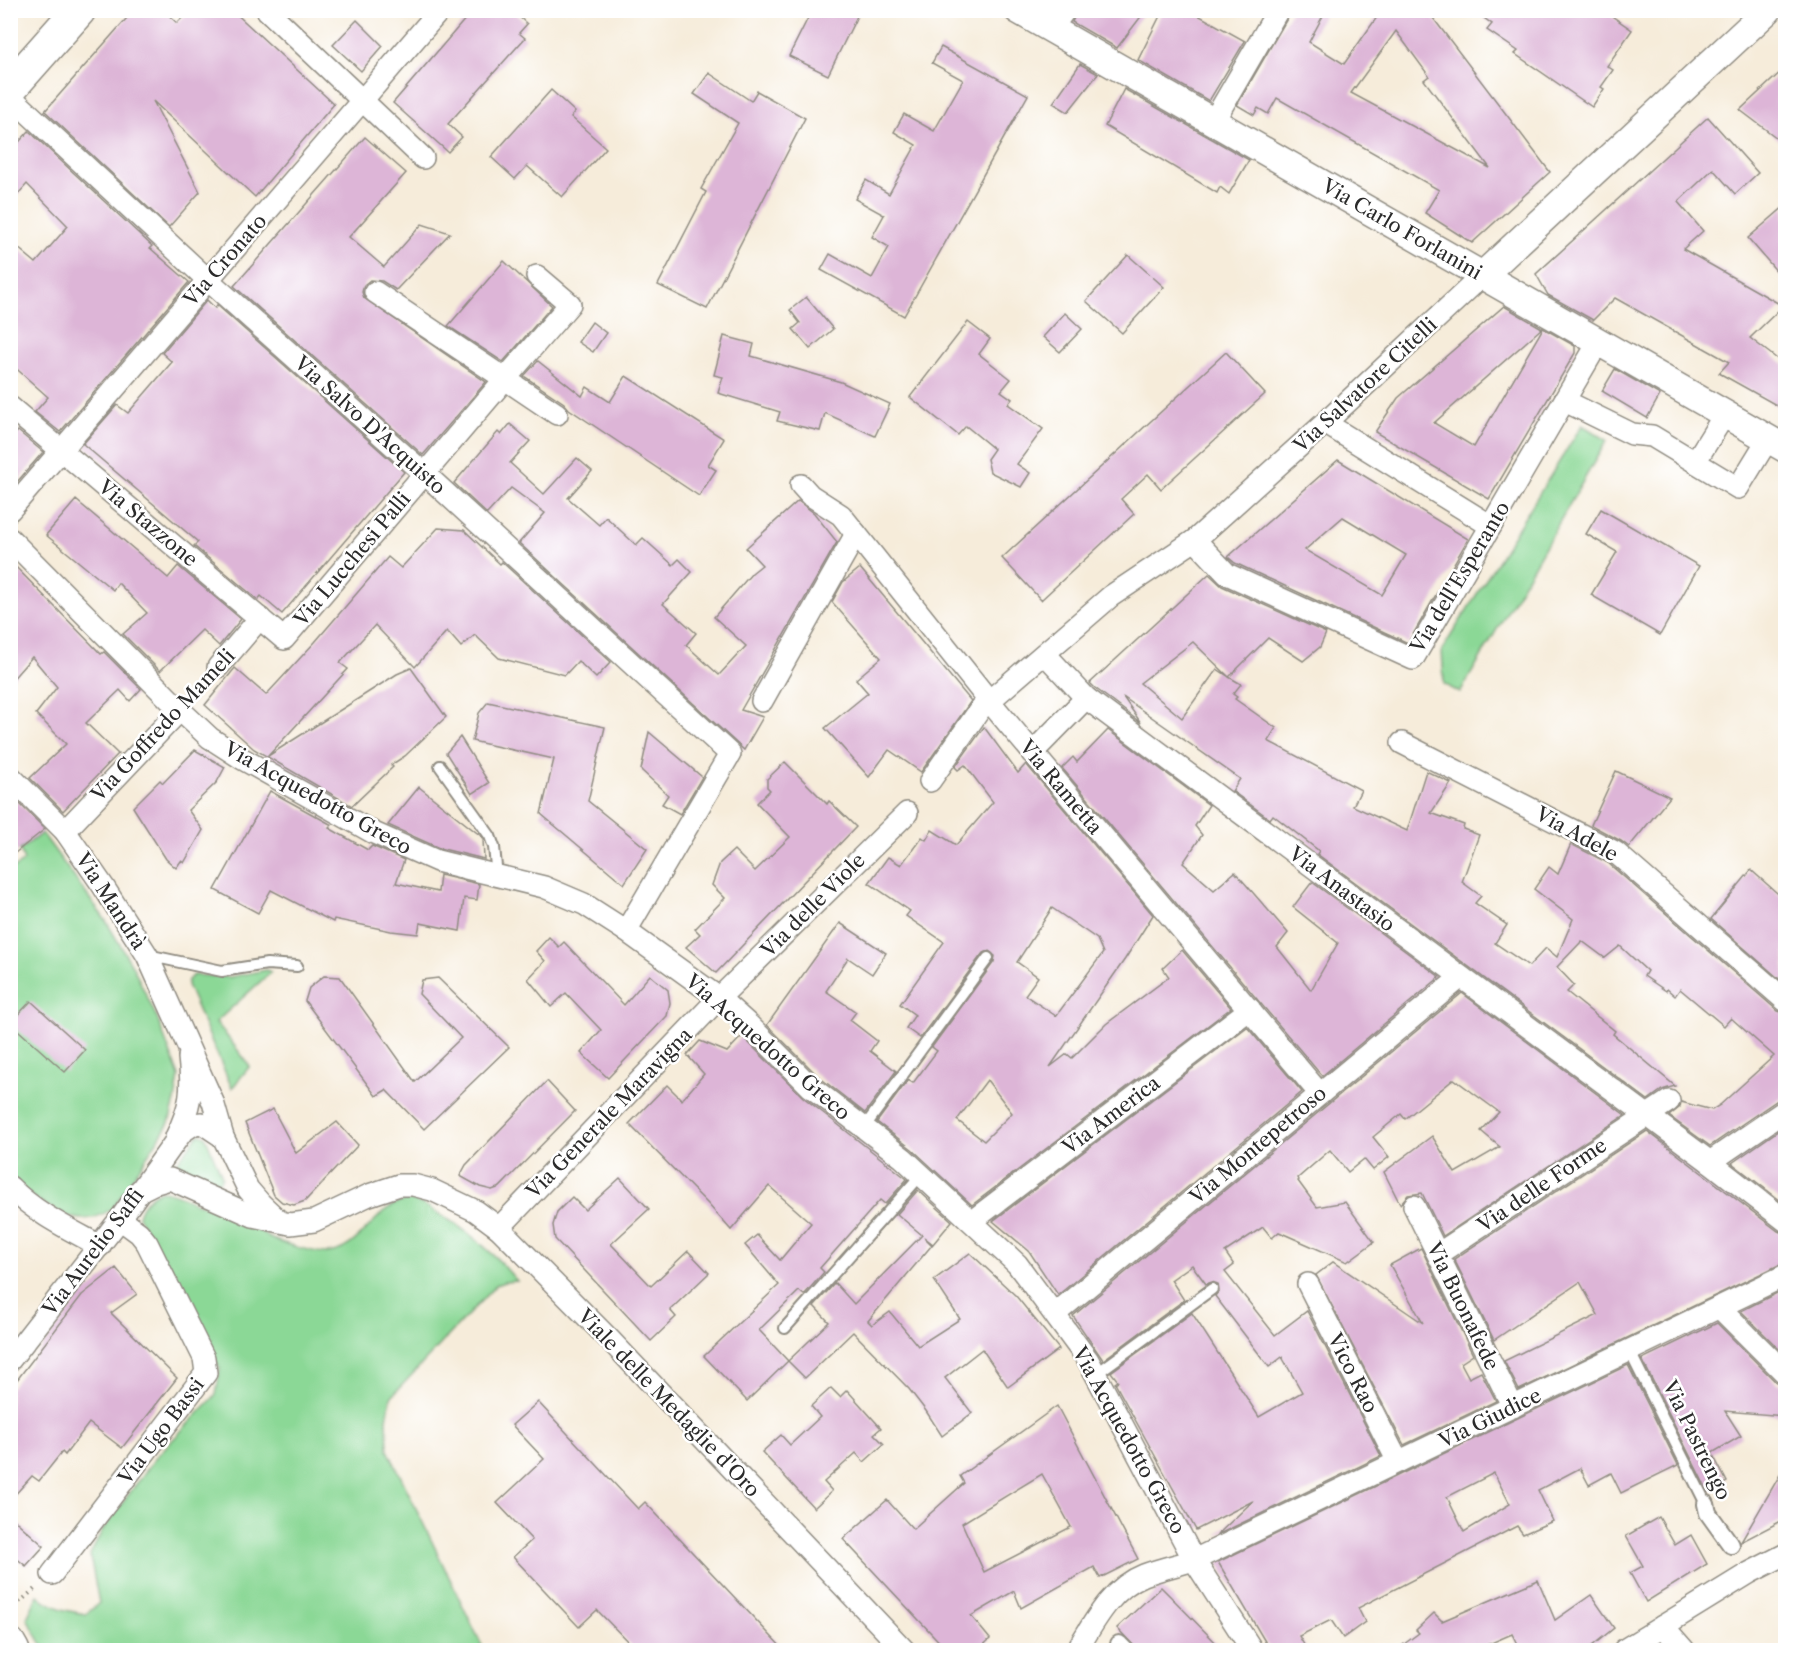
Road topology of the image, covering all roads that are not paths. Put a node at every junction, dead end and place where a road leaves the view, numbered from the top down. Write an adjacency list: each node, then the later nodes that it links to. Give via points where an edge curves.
1 (79, 10): 8 (main road)
2 (267, 10): 10 (street)
3 (440, 10): 10 (street, Via Cronato)
4 (1018, 10): 7 (street, Via Carlo Forlanini)
5 (1278, 10): 11 (street)
6 (1762, 12): 13 (street, Via Salvatore Citelli)
7 (1058, 20): 11 (street, Via Carlo Forlanini)
8 (10, 88)
9 (10, 96): 15 (street, Via Salvo D'Acquisto)
10 (362, 100): 12 (street); 15 (street, Via Cronato)
11 (1214, 122): 13 (street, Via Carlo Forlanini)
12 (423, 158)
13 (1483, 275): 17 (street, Via Carlo Forlanini); 23 (street, Via Salvatore Citelli)
14 (537, 276): 18 (street, Via Lucchesi Palli, via 570,304)
15 (208, 280): 25 (street, Via Cronato); 27 (street, Via Salvo D'Acquisto)
16 (375, 292): 18 (street)
17 (1598, 343): 19 (street, Via dell'Esperanto); 22 (street, Via Carlo Forlanini)
18 (505, 380): 21 (street); 27 (street, Via Lucchesi Palli)
19 (1565, 401): 26 (street, via 1632,434 1652,436); 30 (street, Via dell'Esperanto)
20 (10, 407): 25 (street, Via Stazzone)
21 (557, 414)
22 (1725, 414): 24 (street, Via Carlo Forlanini); 26 (street)
23 (1325, 423): 30 (street); 33 (street, Via Salvatore Citelli)
24 (1777, 444): 26 (street, via 1738,488)
25 (61, 450): 29 (street, Via Cronato); 34 (street, Via Stazzone)
26 (1695, 462)
27 (425, 474): 35 (street, Via Lucchesi Palli); 50 (street, Via Salvo D'Acquisto, via 730,754)
28 (801, 485): 31 (street, Via Rametta, via 841,515)
29 (10, 510)
30 (1491, 526): 33 (street, Via dell'Esperanto, via 1413,659 1227,574)
31 (856, 534): 39 (street); 40 (street, Via Rametta)
32 (10, 539): 41 (street, Via Acquedotto Greco)
33 (1195, 540): 36 (street, Via Salvatore Citelli, via 1112,596)
34 (260, 618): 35 (street, Via Stazzone); 37 (street, Via Goffredo Mameli)
35 (284, 639)
36 (1045, 654): 38 (street, Via Anastasio); 40 (street, Via Salvatore Citelli)
37 (218, 667)
38 (1086, 698): 43 (street); 54 (street, Via Anastasio)
39 (762, 701)
40 (990, 702): 43 (street, Via Rametta); 46 (street, via 981,708)
41 (180, 710): 48 (street, Via Goffredo Mameli); 49 (street, Via Acquedotto Greco, via 210,738 241,758 374,833 437,861)
42 (1402, 743): 56 (street, Via Adele, via 1615,852)
43 (1032, 753): 57 (street, Via Rametta)
44 (440, 766): 49 (lane, via 490,836)
45 (10, 776): 48 (street, Via Mandrà)
46 (930, 781)
47 (907, 813): 55 (street, Via delle Viole)
48 (65, 831): 51 (street, Via Mandrà)
49 (497, 876): 50 (street, Via Acquedotto Greco, via 544,887 584,904)
50 (626, 931): 55 (street, Via Acquedotto Greco)
51 (147, 955): 53 (lane, via 222,971 267,964); 58 (street, Via Mandrà)
52 (988, 958): 63 (lane)
53 (297, 966)
54 (1461, 978): 59 (street, Via Montepetroso); 62 (street, Via Anastasio)
55 (719, 998): 63 (street, Via Acquedotto Greco, via 811,1087); 75 (street, Via Generale Maravigna)
56 (1785, 1001)
57 (1250, 1009): 59 (street, Via Rametta); 73 (street, Via America)
58 (188, 1042): 64 (street, Via Mandrà); 65 (street, via 188,1114)
59 (1320, 1094): 82 (street, Via Montepetroso)
60 (1669, 1101): 62 (street)
61 (1785, 1110): 66 (street)
62 (1647, 1116): 66 (street, Via Anastasio); 77 (street, Via delle Forme)
63 (863, 1129): 67 (street, Via Acquedotto Greco)
64 (223, 1137): 65 (street, via 202,1123 182,1132); 72 (street, via 248,1189)
65 (173, 1143): 69 (street, Via Aurelio Saffi)
66 (1710, 1162): 74 (street, Via Anastasio)
67 (921, 1175): 73 (street, Via Acquedotto Greco); 83 (lane)
68 (10, 1187): 76 (street, via 55,1221)
69 (139, 1191): 71 (street, Via Aurelio Saffi); 72 (street, via 170,1179 253,1216)
70 (1414, 1206): 77 (street, Via Buonafede)
71 (120, 1219): 76 (street, Via Aurelio Saffi); 94 (street, Via Ugo Bassi, via 147,1243 204,1358 206,1373)
72 (279, 1221): 75 (street, Viale delle Medaglie d'Oro, via 303,1224 386,1188 413,1185 476,1211)
73 (972, 1221): 82 (street, Via Acquedotto Greco, via 1017,1264)
74 (1785, 1221)
75 (499, 1228): 98 (street, Viale delle Medaglie d'Oro)
76 (100, 1246): 85 (street, Via Aurelio Saffi)
77 (1438, 1254): 88 (street, Via Buonafede)
78 (1785, 1275): 81 (street, Via Giudice)
79 (1308, 1284): 89 (street, Vico Rao)
80 (1212, 1289): 86 (lane)
81 (1719, 1307): 84 (street, Via Giudice); 87 (street)
82 (1055, 1314): 86 (street, Via Acquedotto Greco)
83 (785, 1328)
84 (1629, 1350): 88 (street, Via Giudice); 90 (lane, Via Pastrengo)
85 (10, 1360)
86 (1096, 1374): 93 (street, Via Acquedotto Greco)
87 (1785, 1374)
88 (1513, 1407): 89 (street, Via Giudice)
89 (1398, 1462): 93 (street, Via Giudice)
90 (1706, 1504): 91 (street, Via Pastrengo)
91 (1731, 1545)
92 (1785, 1554): 95 (street)
93 (1194, 1560): 99 (street, Via Giudice, via 1128,1584 1101,1611); 100 (street, Via Acquedotto Greco)
94 (52, 1574)
95 (1663, 1626): 101 (street); 102 (street)
96 (10, 1643): 97 (main road)
97 (14, 1650)
98 (904, 1650)
99 (1077, 1650)
100 (1252, 1650)
101 (1624, 1650)
102 (1684, 1650)

